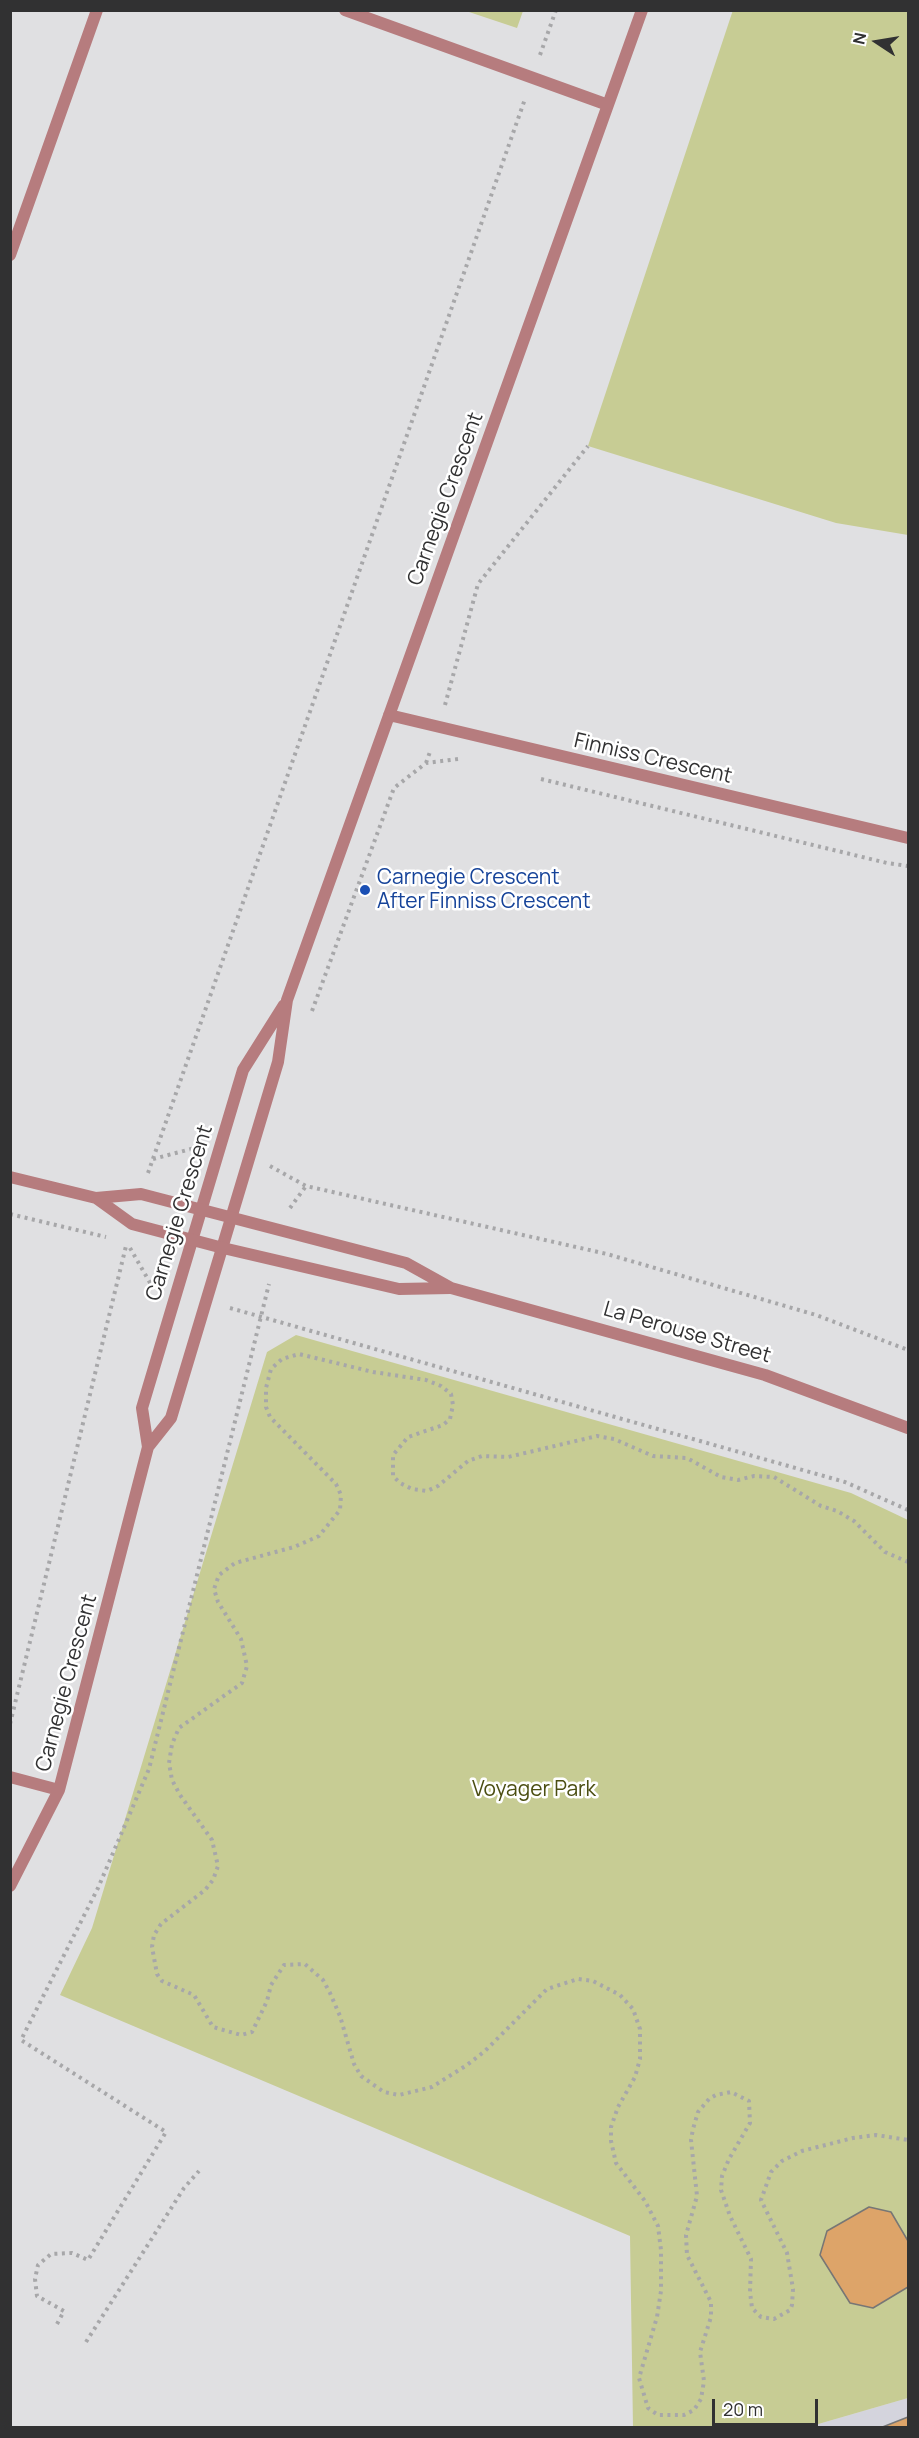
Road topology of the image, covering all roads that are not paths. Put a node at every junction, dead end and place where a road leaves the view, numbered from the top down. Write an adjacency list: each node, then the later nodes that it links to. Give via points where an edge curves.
1 (97, 10): 5 (street)
2 (345, 10): 4 (street)
3 (642, 10): 4 (street, Carnegie Crescent)
4 (608, 105): 6 (street, Carnegie Crescent)
5 (10, 255)
6 (389, 715): 7 (street, Finniss Crescent); 8 (street, Carnegie Crescent)
7 (909, 838)
8 (287, 1000): 11 (street, Carnegie Crescent, via 243,1070); 12 (street, Carnegie Crescent, via 278,1062)
9 (10, 1178): 10 (street, La Perouse Street)
10 (96, 1198): 11 (street, La Perouse Street, via 141,1194); 13 (street, La Perouse Street, via 132,1224)
11 (202, 1209): 12 (street, La Perouse Street); 13 (street, Carnegie Crescent)
12 (231, 1217): 14 (street, Carnegie Crescent); 15 (street, La Perouse Street, via 406,1263)
13 (193, 1240): 14 (street, La Perouse Street); 17 (street, Carnegie Crescent, via 142,1408)
14 (223, 1248): 15 (street, La Perouse Street, via 399,1289); 17 (street, Carnegie Crescent, via 171,1418)
15 (451, 1288): 16 (street, La Perouse Street, via 765,1375)
16 (909, 1428)
17 (148, 1447): 19 (street, Carnegie Crescent)
18 (10, 1777): 19 (street)
19 (59, 1790): 20 (street, Carnegie Crescent)
20 (10, 1887)

